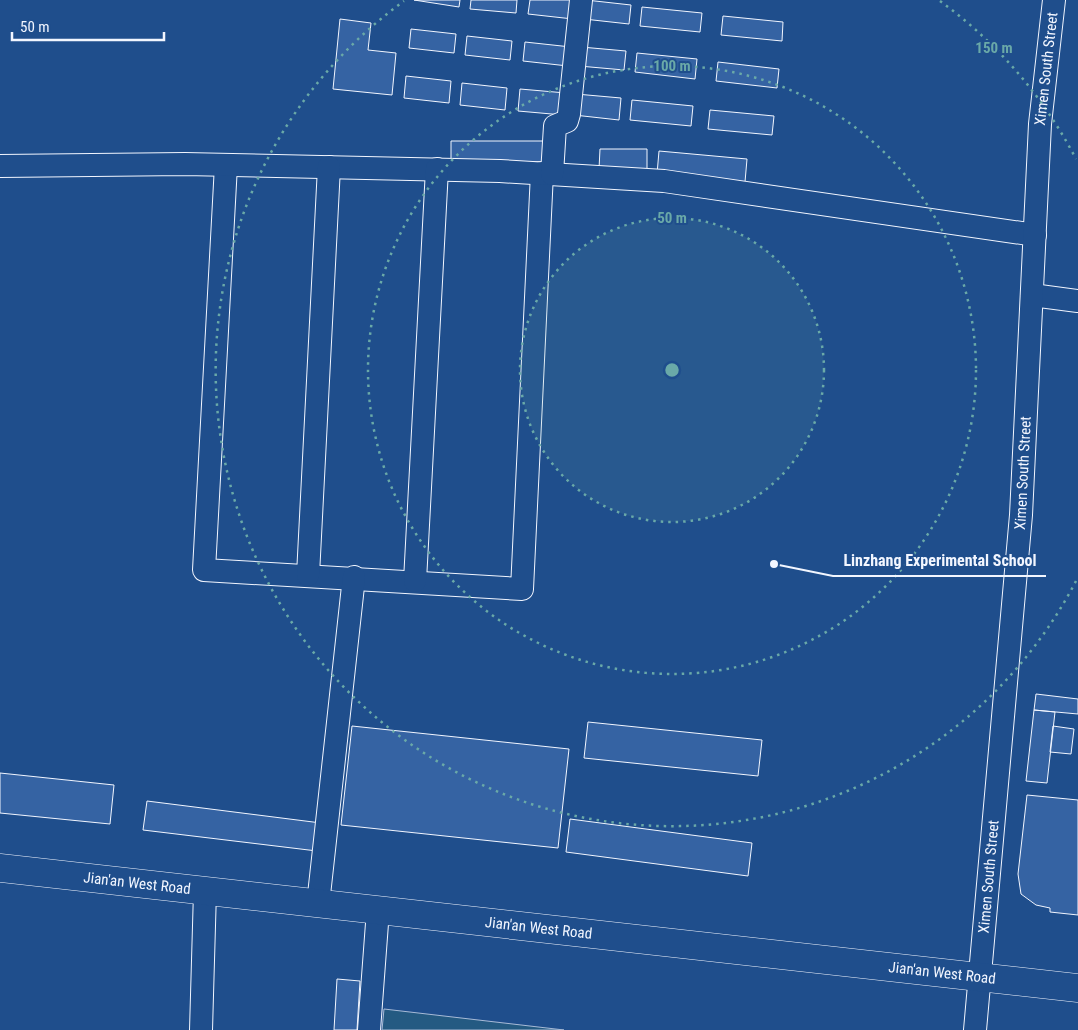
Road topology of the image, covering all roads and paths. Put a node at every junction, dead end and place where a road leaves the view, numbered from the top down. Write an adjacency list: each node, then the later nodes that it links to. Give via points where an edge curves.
1 (581, 0): 7 (street, via 569,114 567,121 555,126)
2 (1054, 0): 8 (street, Ximen South Street, via 1040,124)
3 (226, 165): 4 (street); 5 (street); 11 (street, via 204,570)
4 (0, 166)
5 (329, 167): 6 (street); 11 (street)
6 (437, 170): 7 (street); 13 (street)
7 (547, 174): 8 (street, via 664,181); 13 (street, via 522,589)
8 (1035, 235): 9 (street, Ximen South Street)
9 (1032, 295): 10 (street); 18 (street, Ximen South Street, via 1021,515)
10 (1078, 301)
11 (308, 575): 12 (street)
12 (354, 578): 13 (street); 16 (street)
13 (415, 581)
14 (0, 868): 15 (main road, Jian'an West Road)
15 (205, 891): 16 (main road, Jian'an West Road); 20 (street)
16 (318, 904): 17 (main road, Jian'an West Road)
17 (378, 910): 18 (main road, Jian'an West Road); 21 (street)
18 (980, 977): 19 (main road, Jian'an West Road); 22 (street, Ximen South Street)
19 (1078, 988)
20 (200, 1030)
21 (369, 1030)
22 (975, 1030)

